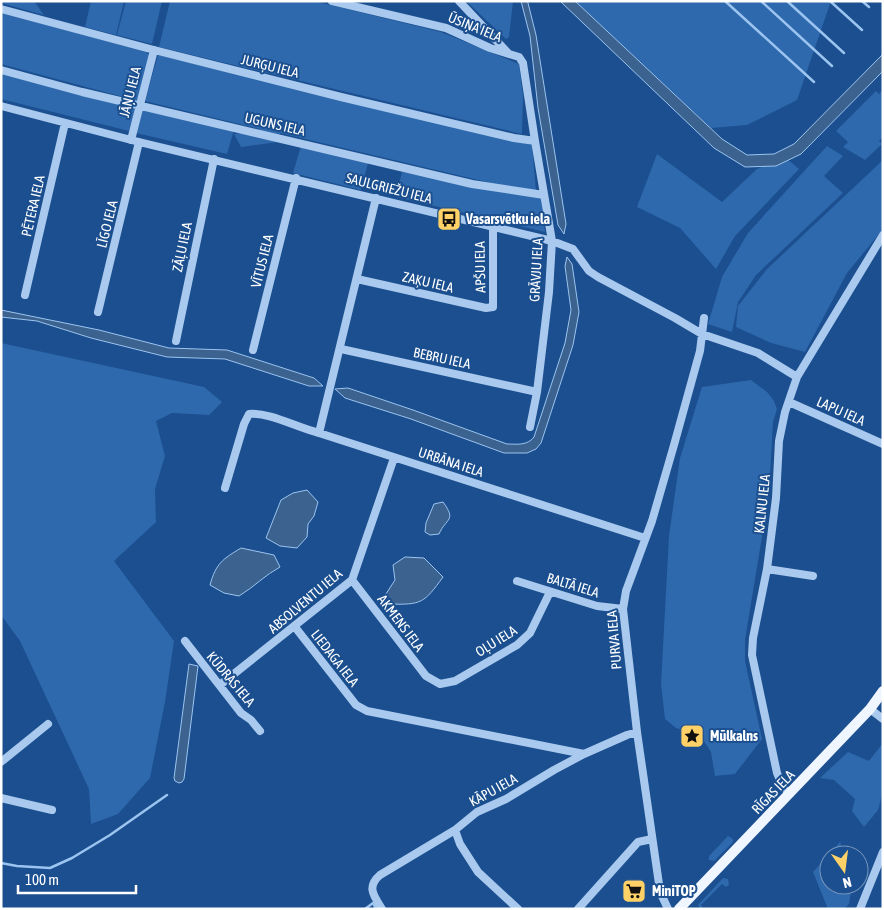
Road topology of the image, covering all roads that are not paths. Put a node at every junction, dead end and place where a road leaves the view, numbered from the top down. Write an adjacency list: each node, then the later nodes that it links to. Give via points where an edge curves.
1 (332, 1): 5 (street, ŪSIŅA IELA, via 446,28)
2 (459, 1): 5 (street)
3 (1, 9): 4 (street, JURĢU IELA)
4 (154, 50): 8 (street, JĀŅU IELA); 12 (street, JURĢU IELA)
5 (508, 53): 6 (street, ŪSIŅA IELA)
6 (520, 57): 12 (street, GRĀVJU IELA)
7 (1, 70): 8 (street, UGUNS IELA)
8 (140, 104): 11 (street, JĀŅU IELA); 15 (street, UGUNS IELA, via 472,184)
9 (1, 106): 10 (street, SAULGRIEŽU IELA)
10 (65, 123): 11 (street, SAULGRIEŽU IELA); 21 (street, PĒTERA IELA)
11 (135, 141): 13 (street, SAULGRIEŽU IELA); 23 (street, LĪGO IELA)
12 (534, 141): 15 (street, GRĀVJU IELA)
13 (214, 159): 14 (street, SAULGRIEŽU IELA); 26 (street, ZĀĻU IELA)
14 (296, 178): 16 (street, SAULGRIEŽU IELA); 28 (street, VĪTUS IELA)
15 (544, 195): 19 (street, GRĀVJU IELA)
16 (376, 198): 17 (street, SAULGRIEŽU IELA); 20 (street)
17 (493, 226): 19 (street, SAULGRIEŽU IELA); 22 (street, APŠU IELA)
18 (883, 235): 29 (street, KALNU IELA)
19 (552, 241): 25 (street, SAULGRIEŽU IELA, via 573,249 589,271 598,277); 30 (street, GRĀVJU IELA)
20 (357, 279): 22 (street, ZAĶU IELA); 27 (street)
21 (25, 295)
22 (493, 307)
23 (98, 312)
24 (704, 318): 25 (street, PURVA IELA)
25 (702, 334): 29 (street, SAULGRIEŽU IELA, via 758,353); 37 (street, PURVA IELA, via 675,441)
26 (176, 341)
27 (341, 349): 30 (street, BEBRU IELA); 33 (street)
28 (253, 350)
29 (797, 377): 31 (street, KALNU IELA)
30 (537, 392): 32 (street, GRĀVJU IELA)
31 (789, 402): 34 (street, LAPU IELA); 38 (street, KALNU IELA, via 779,440)
32 (530, 427)
33 (320, 433): 35 (street, URBĀNA IELA); 36 (street, URBĀNA IELA, via 259,413 249,414)
34 (883, 444)
35 (394, 458): 37 (street, URBĀNA IELA); 40 (street, ABSOLVENTU IELA)
36 (225, 488)
37 (645, 538): 43 (street, PURVA IELA)
38 (767, 569): 39 (street); 56 (street, KALNU IELA, via 752,655 777,773)
39 (814, 576)
40 (352, 580): 44 (street, ABSOLVENTU IELA); 46 (street, AKMENS IELA)
41 (517, 581): 42 (street, BALTĀ IELA)
42 (550, 592): 43 (street, BALTĀ IELA, via 597,606); 46 (street, OĻU IELA, via 536,624 524,640 455,681 440,684)
43 (622, 609): 53 (street, PURVA IELA)
44 (295, 627): 47 (street, ABSOLVENTU IELA); 54 (street, LIEDAGA IELA, via 356,705 367,711)
45 (185, 641): 47 (street, KŪDRAS IELA)
46 (432, 681)
47 (220, 685): 52 (street, KŪDRAS IELA, via 241,713)
48 (883, 692): 49 (main road, RĪGAS IELA)
49 (870, 709): 50 (street); 56 (main road, RĪGAS IELA)
50 (883, 719)
51 (48, 724): 55 (street)
52 (260, 731)
53 (637, 732): 54 (street, KĀPU IELA); 60 (street, PURVA IELA)
54 (584, 754): 59 (street, KĀPU IELA, via 477,812)
55 (1, 762)
56 (790, 794): 66 (main road, RĪGAS IELA)
57 (1, 798): 58 (street)
58 (52, 810)
59 (455, 830): 62 (street, KĀPU IELA, via 374,880 372,891); 63 (street, via 478,872)
60 (652, 839): 64 (street, via 638,842); 65 (street, PURVA IELA, via 659,884)
61 (883, 852): 67 (street)
62 (382, 909)
63 (518, 909)
64 (578, 909)
65 (668, 909)
66 (679, 909)
67 (860, 909)

